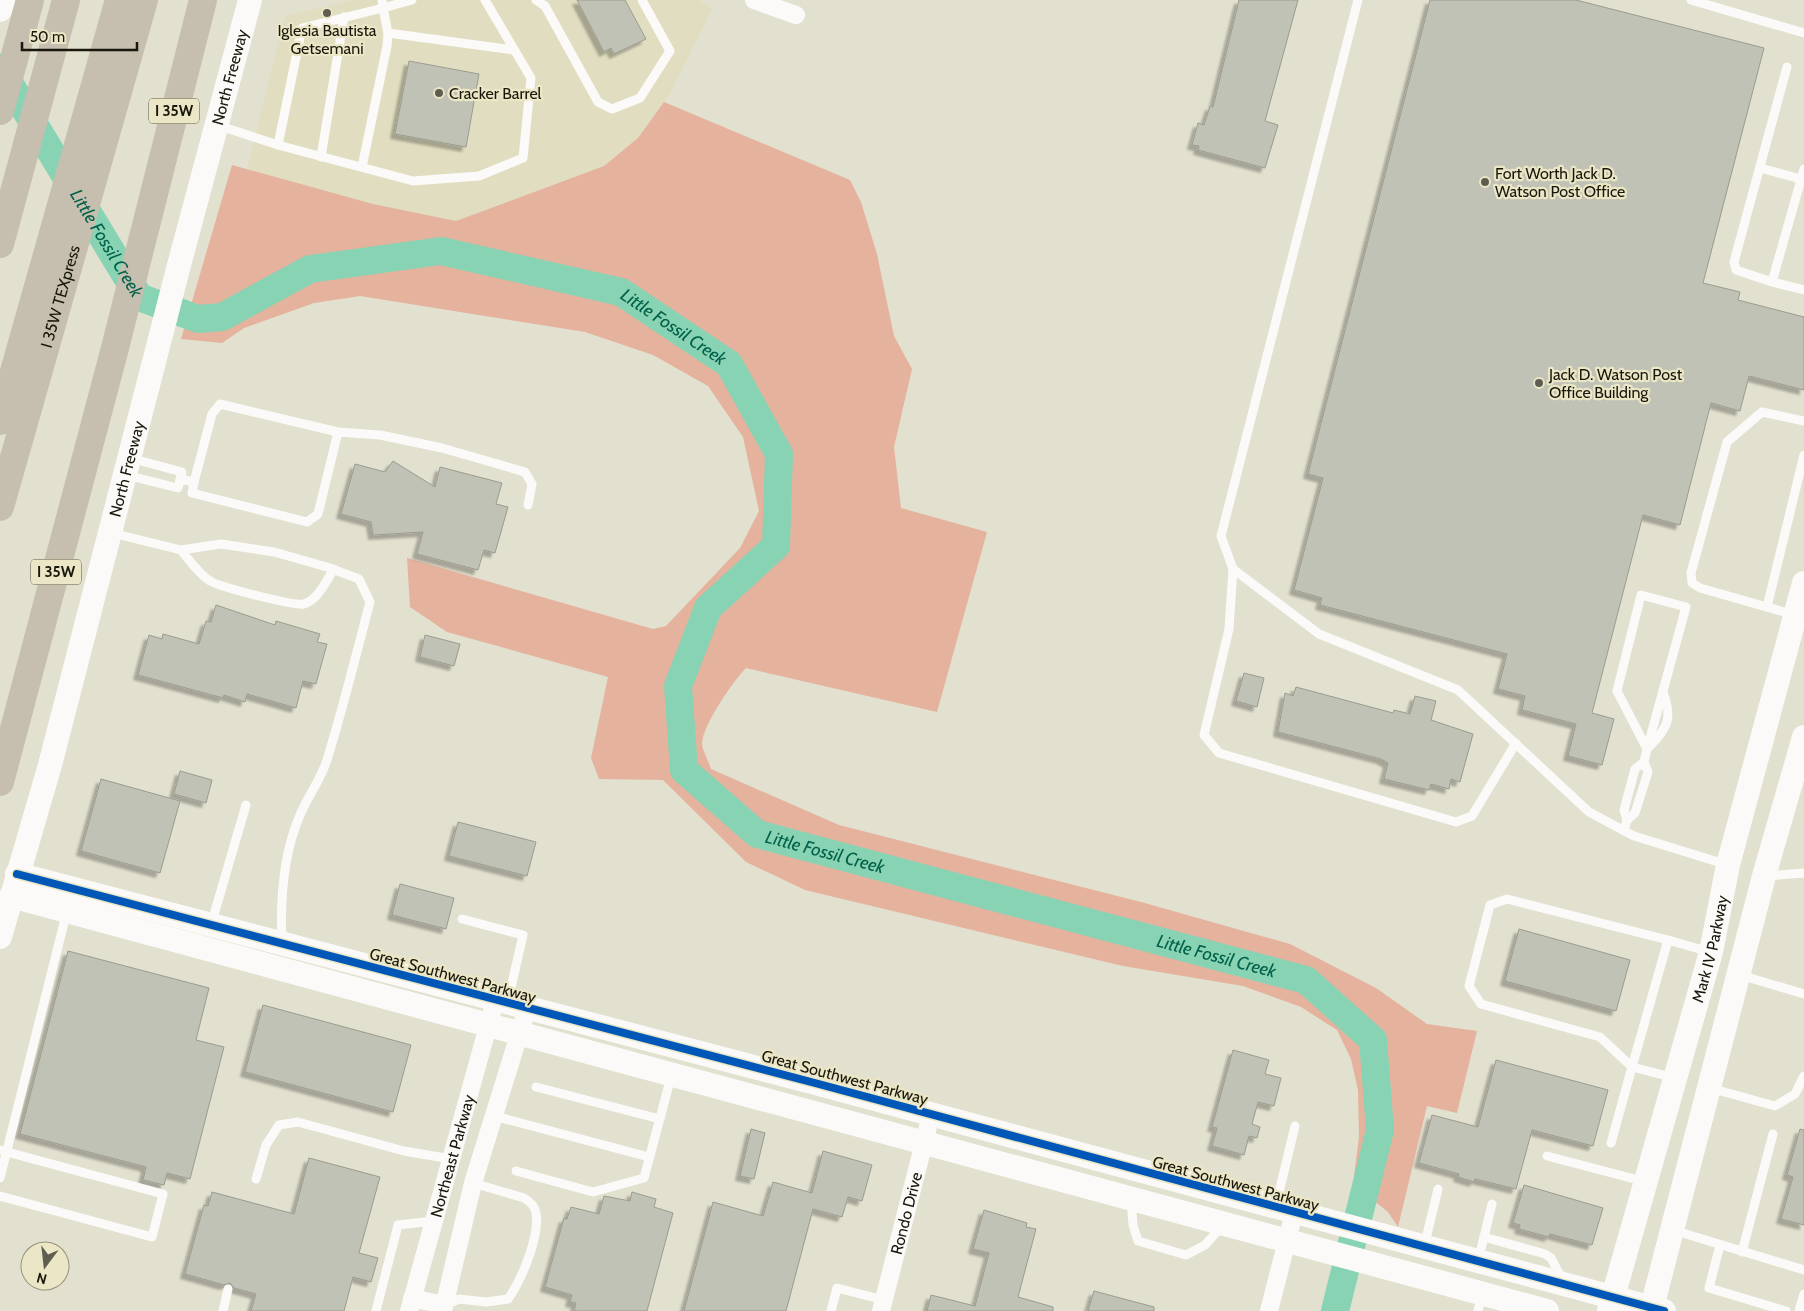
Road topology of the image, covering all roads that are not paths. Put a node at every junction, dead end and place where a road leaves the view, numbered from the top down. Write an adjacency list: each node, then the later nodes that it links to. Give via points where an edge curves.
1 (3, 0): 15 (street)
2 (66, 0): 31 (highway)
3 (119, 0): 35 (highway, I 35W TEXpress)
4 (144, 0): 43 (highway, I 35W TEXpress)
5 (203, 0): 34 (highway, I 35W)
6 (250, 0): 24 (street, North Freeway)
7 (412, 0): 14 (lane)
8 (485, 0): 21 (lane)
9 (536, 0): 10 (lane, via 546,6 598,102 612,109 640,98 670,51)
10 (642, 0)
11 (754, 0): 17 (street)
12 (1358, 0): 47 (lane, via 1221,536)
13 (1696, 1): 20 (lane)
14 (382, 4): 18 (lane); 19 (lane)
15 (0, 10)
16 (27, 12): 23 (highway)
17 (796, 16)
18 (344, 17): 25 (lane, via 302,28); 26 (lane)
19 (388, 33): 21 (lane); 27 (lane)
20 (1804, 33)
21 (514, 50): 27 (lane, via 531,78 523,158 479,176 413,181)
22 (1787, 67): 28 (lane)
23 (0, 111)
24 (217, 125): 25 (lane); 39 (street, North Freeway)
25 (278, 145): 26 (lane)
26 (321, 157): 27 (lane)
27 (362, 167)
28 (1760, 168): 30 (lane); 32 (lane, via 1734,262 1736,270)
29 (1804, 168): 30 (lane)
30 (1802, 179): 32 (lane)
31 (0, 244)
32 (1772, 282): 33 (lane)
33 (1804, 290)
34 (113, 355): 51 (highway, via 92,380); 55 (highway, I 35W)
35 (0, 421)
36 (1804, 421): 49 (lane, via 1762,412 1727,442 1692,573 1692,582 1700,588)
37 (338, 432): 41 (lane, via 220,404 212,414); 41 (lane, via 318,514 307,522 192,492); 42 (lane, via 389,437 442,448 525,472 532,484)
38 (1804, 455): 49 (lane)
39 (128, 466): 40 (lane, via 182,472); 40 (lane, via 178,488); 44 (street, North Freeway)
40 (180, 479): 41 (lane)
41 (194, 482)
42 (528, 505)
43 (0, 507)
44 (111, 533): 45 (lane); 61 (street, North Freeway, via 50,765)
45 (181, 550): 46 (lane, via 221,544 274,552); 46 (lane, via 198,572 212,582 289,604 305,604 317,595)
46 (334, 569): 67 (lane, via 359,579 370,602 327,763 299,816 290,849 280,911)
47 (1234, 569): 53 (lane, via 1319,634 1458,690); 53 (lane, via 1229,629 1204,734 1219,753 1456,822 1472,816)
48 (1804, 583): 50 (street, Mark IV Parkway)
49 (1767, 607): 50 (lane)
50 (1796, 615): 58 (street, Mark IV Parkway)
51 (0, 711)
52 (1804, 736): 60 (street)
53 (1516, 743): 57 (lane, via 1589,812)
54 (1647, 749): 54 (lane, via 1662,734 1670,710 1662,692 1686,607 1642,595 1617,691); 57 (lane, via 1644,762 1636,769 1624,810 1627,820)
55 (0, 782)
56 (246, 805): 64 (lane)
57 (1624, 831): 58 (lane)
58 (1728, 865): 60 (street); 68 (street, Mark IV Parkway)
59 (1804, 873): 60 (lane)
60 (1764, 876): 69 (street)
61 (14, 885): 62 (street); 64 (street, Great Southwest Parkway); 65 (street, North Freeway)
62 (67, 911): 72 (street); 87 (lane)
63 (462, 919): 71 (lane, via 523,935)
64 (211, 925): 67 (street, Great Southwest Parkway)
65 (0, 937)
66 (1668, 940): 68 (lane); 74 (lane); 74 (lane, via 1507,899 1490,905 1469,986 1481,1004 1600,1037)
67 (282, 944): 71 (street, Great Southwest Parkway)
68 (1711, 952): 77 (street, Mark IV Parkway)
69 (1739, 974): 70 (lane); 79 (street)
70 (1804, 994)
71 (510, 1005): 72 (street, Northeast Parkway); 73 (street, Northeast Parkway); 80 (street, Great Southwest Parkway)
72 (489, 1024): 73 (street); 90 (street, Northeast Parkway)
73 (521, 1033): 75 (street); 81 (street, Northeast Parkway)
74 (1632, 1066): 77 (lane); 86 (lane)
75 (672, 1074): 82 (lane); 85 (street)
76 (1804, 1076): 79 (lane, via 1795,1094 1774,1106)
77 (1676, 1078): 79 (street); 94 (street, Mark IV Parkway)
78 (536, 1087): 82 (lane)
79 (1709, 1088): 103 (street)
80 (931, 1115): 85 (street, Rondo Drive); 100 (street, Great Southwest Parkway)
81 (494, 1116): 89 (lane); 95 (street, Northeast Parkway)
82 (660, 1119): 89 (lane)
83 (1295, 1126): 100 (lane)
84 (1773, 1134): 108 (lane)
85 (924, 1142): 98 (street); 117 (street, Rondo Drive)
86 (1611, 1144)
87 (3, 1151): 92 (lane); 97 (lane, via 163,1194 152,1237)
88 (1547, 1156): 94 (lane)
89 (649, 1157): 91 (lane, via 644,1178 593,1192)
90 (451, 1160): 93 (lane, via 404,1151 298,1122 279,1125 266,1145); 101 (street, Northeast Parkway)
91 (516, 1171)
92 (0, 1178)
93 (256, 1179)
94 (1646, 1182): 116 (street, Mark IV Parkway)
95 (473, 1183): 118 (street, Northeast Parkway); 118 (lane, via 530,1202 536,1213 534,1234 520,1282 508,1300 486,1302 459,1298)
96 (1438, 1189): 107 (lane)
97 (0, 1196)
98 (1131, 1198): 102 (street); 102 (lane, via 1138,1241 1186,1255 1205,1245)
99 (1492, 1204): 104 (lane)
100 (1293, 1213): 105 (street); 107 (street, Great Southwest Parkway)
101 (434, 1220): 115 (street, Northeast Parkway); 121 (lane, via 398,1225)
102 (1224, 1224): 105 (street)
103 (1672, 1230): 106 (lane); 119 (street)
104 (1484, 1238): 109 (lane); 111 (lane, via 1552,1258)
105 (1295, 1243): 114 (street, via 1390,1268); 123 (street)
106 (1720, 1245): 108 (lane); 125 (lane, via 1709,1288)
107 (1424, 1247): 109 (street, Great Southwest Parkway)
108 (1742, 1252): 110 (lane)
109 (1478, 1261): 111 (street, Great Southwest Parkway)
110 (1804, 1270)
111 (1564, 1284): 116 (street, Great Southwest Parkway)
112 (228, 1289): 120 (lane)
113 (1804, 1294): 126 (lane)
114 (1480, 1302): 124 (street)
115 (410, 1304): 118 (street)
116 (1611, 1304): 119 (street, Great Southwest Parkway)
117 (882, 1305): 122 (lane, via 838,1288)
118 (443, 1308)
119 (1656, 1310)
120 (223, 1311)
121 (376, 1311)
122 (831, 1311)
123 (1269, 1311)
124 (1548, 1311)
125 (1786, 1311)
126 (1800, 1311)

